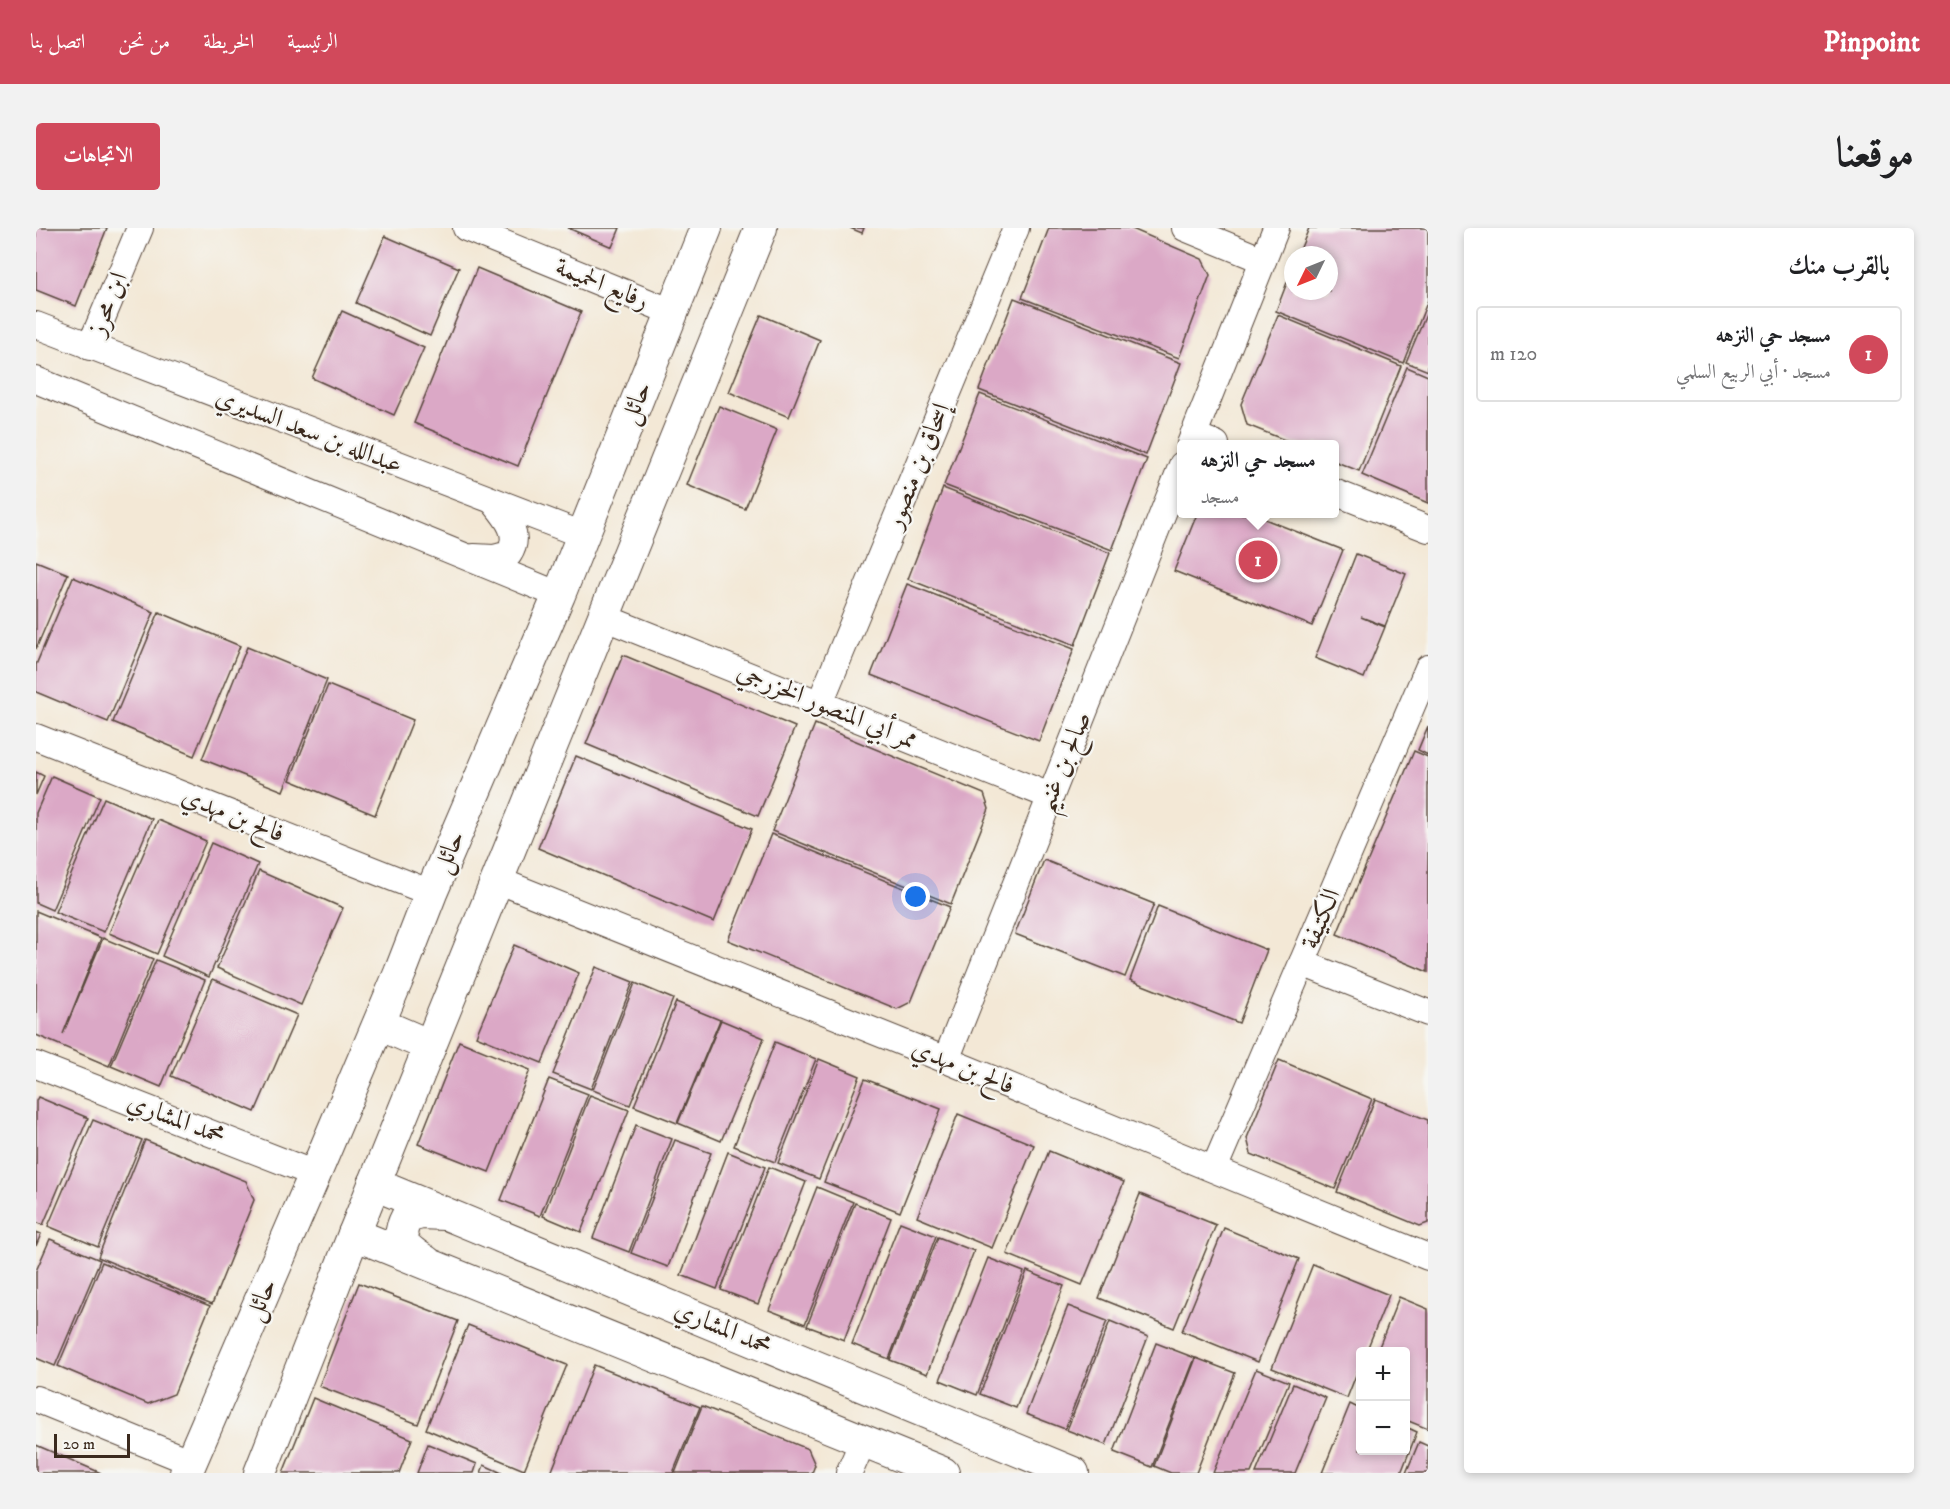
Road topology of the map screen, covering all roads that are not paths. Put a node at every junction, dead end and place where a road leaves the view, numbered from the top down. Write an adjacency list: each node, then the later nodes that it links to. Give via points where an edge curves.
1 (140, 228): 11 (street, ابن محرز)
2 (466, 228): 9 (street, رفايع الحميمة)
3 (706, 228): 9 (street, حائل)
4 (761, 228): 21 (street, حائل)
5 (1016, 228): 23 (street, إسحاق بن منصور)
6 (1185, 228): 8 (street)
7 (1276, 228): 8 (street)
8 (1263, 260): 13 (street)
9 (672, 312): 18 (street, حائل)
10 (36, 325): 11 (street, عبدالله بن سعد السديري)
11 (90, 347): 16 (street, عبدالله بن سعد السديري)
12 (36, 380): 19 (street, عبدالله بن سعد السديري)
13 (1200, 440)
14 (1177, 478): 25 (street, صالح بن غنيم)
15 (1339, 494): 17 (street)
16 (493, 501): 18 (street, عبدالله بن سعد السديري); 19 (street, via 515,533 514,548 509,554 494,558)
17 (1428, 530)
18 (583, 535): 20 (street, حائل)
19 (468, 556): 20 (street, عبدالله بن سعد السديري)
20 (559, 595): 27 (street, حائل)
21 (603, 617): 23 (street, ممر أبي المنصور الخزرجي); 26 (street, حائل)
22 (1428, 668): 28 (street, الكتيفة)
23 (820, 703): 25 (street, ممر أبي المنصور الخزرجي)
24 (36, 737): 27 (street, فالح بن مهدي)
25 (1050, 796): 32 (street, صالح بن غنيم)
26 (497, 880): 31 (street, حائل); 32 (street, فالح بن مهدي)
27 (431, 893): 30 (street, حائل)
28 (1302, 963): 29 (street); 34 (street, الكتيفة)
29 (1428, 1014)
30 (378, 1024): 31 (street); 35 (street, حائل)
31 (430, 1046): 36 (street, حائل)
32 (946, 1060): 34 (street, فالح بن مهدي)
33 (36, 1065): 35 (street, محمد المشاري)
34 (1214, 1169): 39 (street, فالح بن مهدي)
35 (315, 1174): 43 (street, حائل)
36 (374, 1184): 37 (street, محمد المشاري); 38 (street, حائل)
37 (448, 1214): 40 (street, via 407,1217 401,1228 402,1242 409,1251); 47 (street, محمد المشاري)
38 (354, 1234): 40 (street, محمد المشاري); 44 (street, حائل)
39 (1428, 1257)
40 (432, 1265): 42 (street, محمد المشاري)
41 (36, 1399): 43 (street)
42 (863, 1441): 45 (street); 46 (street, محمد المشاري)
43 (189, 1467)
44 (260, 1473)
45 (849, 1473)
46 (943, 1473)
47 (1073, 1473)

